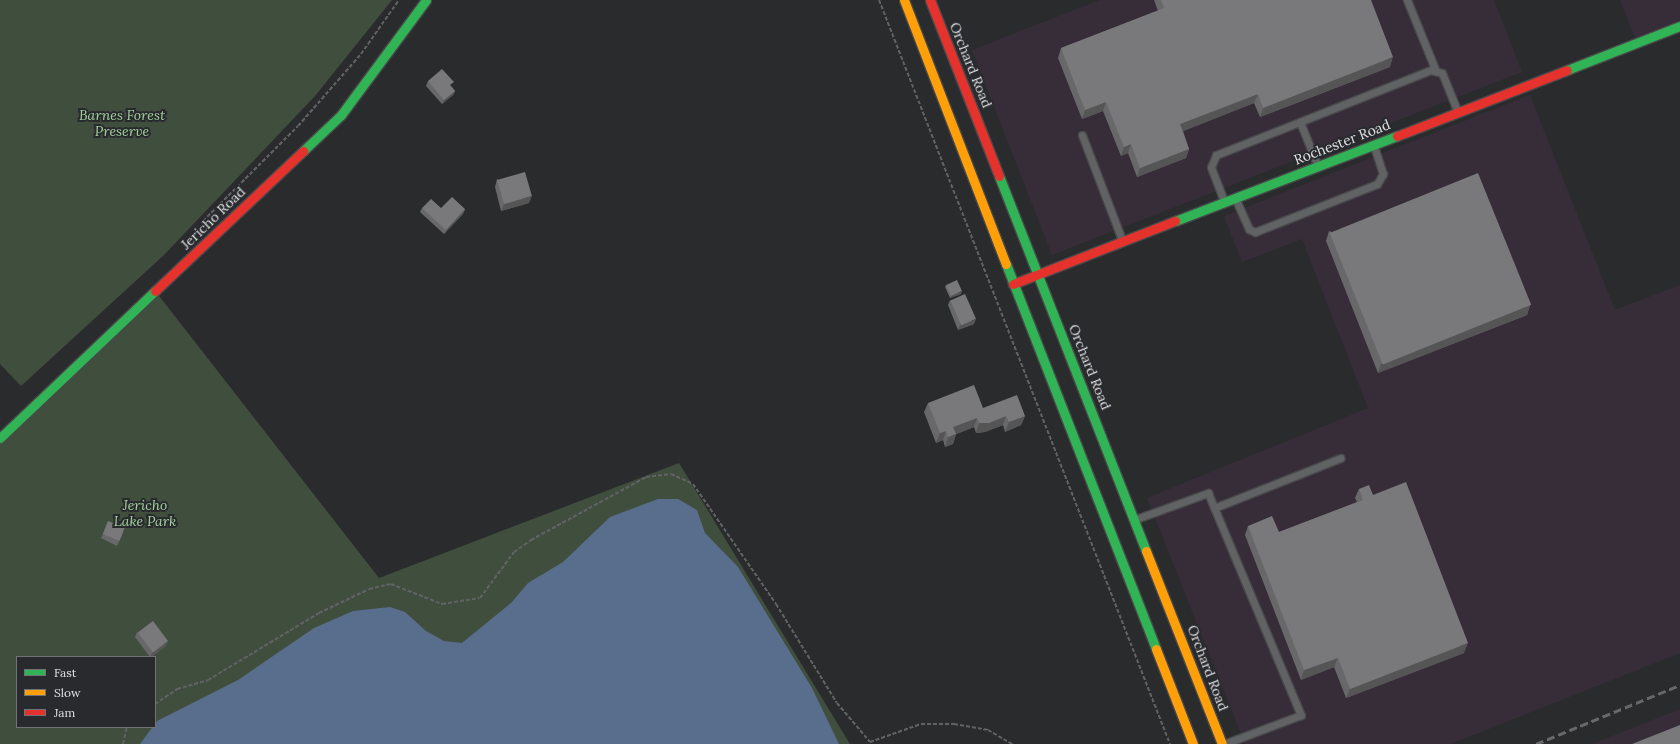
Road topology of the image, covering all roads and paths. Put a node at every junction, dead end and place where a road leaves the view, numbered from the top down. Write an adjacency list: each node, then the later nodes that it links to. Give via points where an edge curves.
1 (399, 0): 16 (path, via 362,54 298,126)
2 (426, 0): 20 (main road, Jericho Road, via 340,115)
3 (878, 0): 28 (path)
4 (904, 0): 19 (main road)
5 (930, 0): 18 (main road, Orchard Road)
6 (1407, 0): 8 (lane)
7 (1680, 26): 9 (main road, Rochester Road)
8 (1435, 69): 9 (lane, via 1442,73); 10 (lane)
9 (1458, 112): 12 (main road, Rochester Road)
10 (1300, 122): 13 (lane); 15 (lane, via 1212,158)
11 (1082, 135): 17 (lane)
12 (1373, 145): 13 (main road, Rochester Road); 14 (lane, via 1383,174 1381,181 1255,232 1249,229)
13 (1318, 166): 14 (main road, Rochester Road)
14 (1235, 198): 15 (main road, Rochester Road)
15 (1224, 203): 17 (main road, Rochester Road)
16 (203, 221)
17 (1123, 242): 18 (main road, Rochester Road)
18 (1038, 275): 19 (main road, Rochester Road); 23 (main road, Orchard Road)
19 (1014, 284): 29 (main road)
20 (0, 438)
21 (1340, 458): 22 (lane)
22 (1214, 508): 23 (lane, via 1208,493); 30 (lane, via 1301,715)
23 (1135, 519): 30 (main road, Orchard Road)
24 (156, 703): 27 (path, via 177,689 208,680 319,613 369,589 392,584 442,604 480,598 514,552 530,540 646,477 671,474 693,484 776,604 837,703 870,742 921,724 954,724 988,730)
25 (127, 728): 26 (path)
26 (123, 744)
27 (1012, 744)
28 (1170, 744)
29 (1193, 744)
30 (1223, 744)

